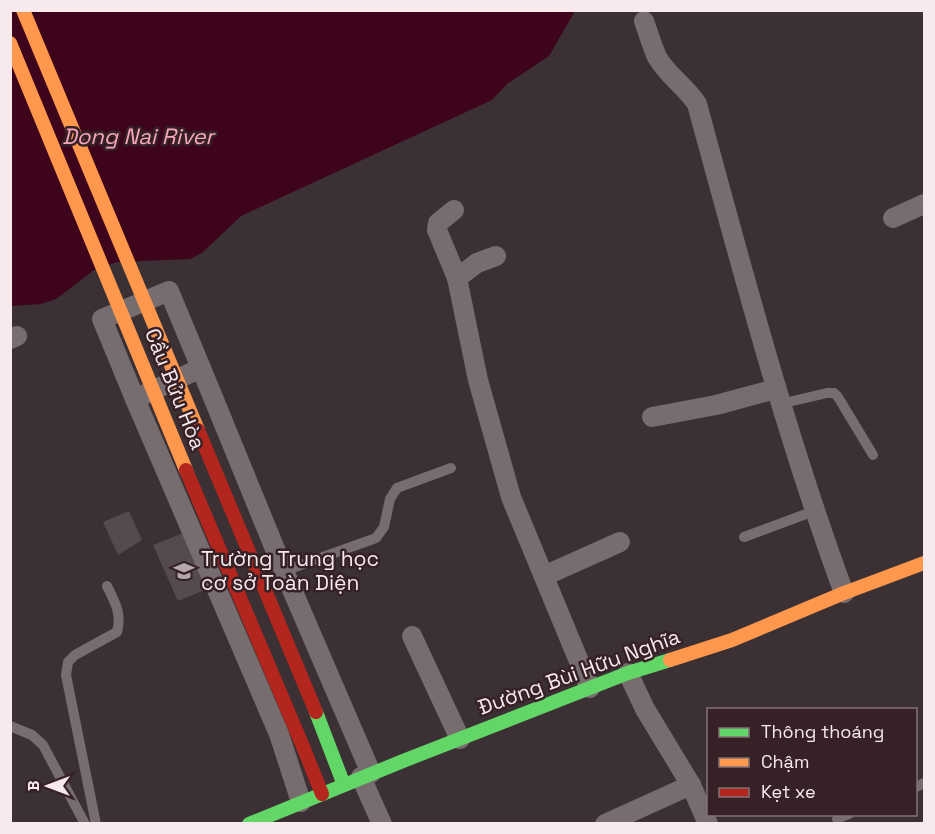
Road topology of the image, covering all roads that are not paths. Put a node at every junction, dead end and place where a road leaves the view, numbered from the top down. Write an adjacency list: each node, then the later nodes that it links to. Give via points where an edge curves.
1 (23, 10): 28 (main road, Cầu Bửu Hòa, bridge, via 316,712)
2 (644, 21): 10 (street, via 658,57 697,104)
3 (10, 43): 30 (main road, Cầu Bửu Hòa, bridge)
4 (924, 204): 6 (street)
5 (454, 210): 8 (street, via 438,223 437,230)
6 (893, 218)
7 (496, 256): 8 (street, via 477,263)
8 (457, 278): 20 (street, via 478,380 511,497)
9 (201, 368): 11 (street); 11 (street, via 169,291 102,319); 19 (street)
10 (778, 397): 12 (street); 13 (lane, via 834,393); 15 (street)
11 (135, 399): 31 (street, via 279,734)
12 (652, 417)
13 (873, 456)
14 (451, 468): 19 (lane, via 397,488 390,499 384,527 376,538)
15 (814, 511): 16 (lane); 22 (street)
16 (744, 537)
17 (620, 542): 20 (street)
18 (924, 565): 22 (main road, Đường Bùi Hữu Nghĩa)
19 (284, 571): 28 (street)
20 (544, 576): 25 (street)
21 (107, 586): 35 (lane, via 119,610 117,632 75,655 68,662 66,675)
22 (844, 593): 24 (main road, Đường Bùi Hữu Nghĩa, via 732,640)
23 (412, 636): 27 (street)
24 (628, 673): 25 (main road, Đường Bùi Hữu Nghĩa); 29 (street, via 645,710)
25 (590, 688): 27 (main road, Đường Bùi Hữu Nghĩa)
26 (10, 726): 34 (lane, via 32,735 43,745)
27 (460, 739): 28 (main road, Đường Bùi Hữu Nghĩa)
28 (359, 778): 30 (main road, Đường Bùi Hữu Nghĩa); 37 (street)
29 (691, 785): 38 (street); 39 (street)
30 (322, 794): 31 (main road, Đường Bùi Hữu Nghĩa)
31 (302, 802): 36 (main road, Đường Bùi Hữu Nghĩa)
32 (844, 816): 33 (lane)
33 (837, 819)
34 (86, 824)
35 (96, 824)
36 (249, 824)
37 (381, 824)
38 (605, 824)
39 (708, 824)

